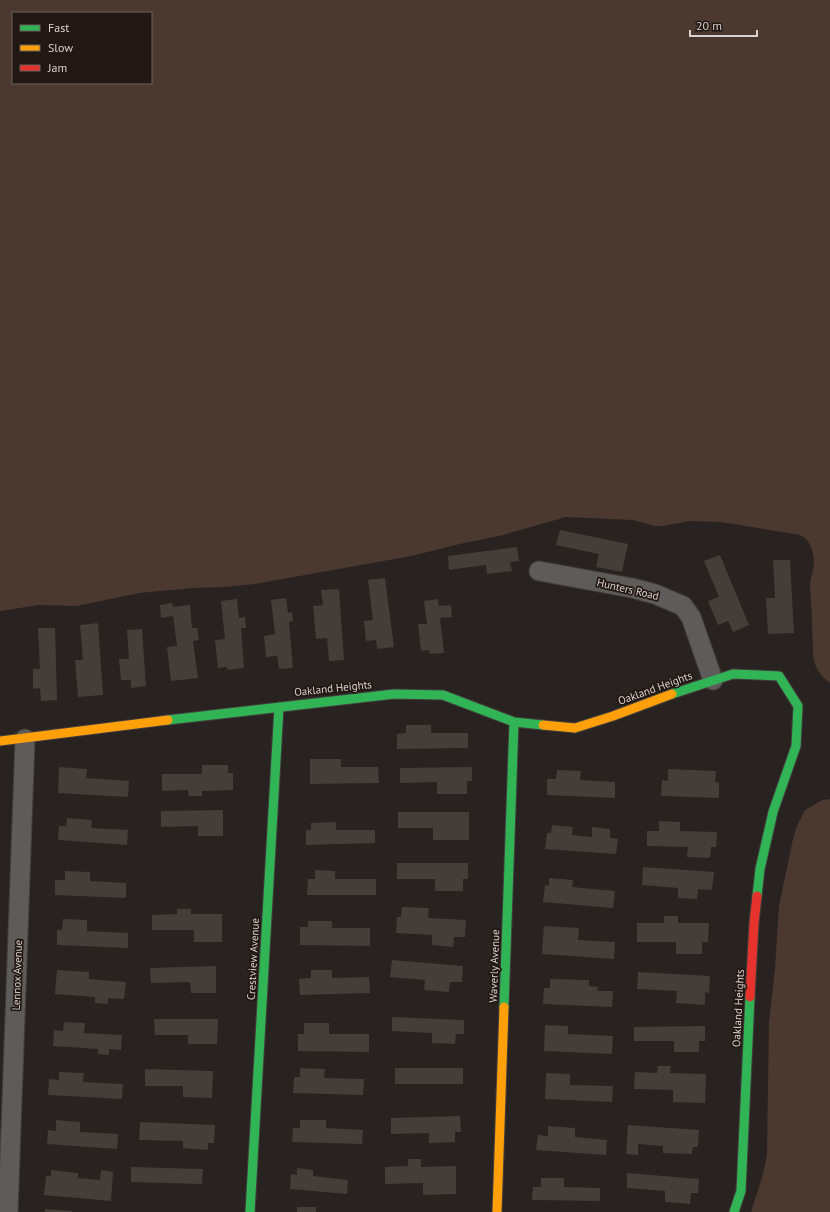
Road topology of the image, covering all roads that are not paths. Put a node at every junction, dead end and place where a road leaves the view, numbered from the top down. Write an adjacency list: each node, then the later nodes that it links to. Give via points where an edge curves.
1 (539, 571): 2 (street, Hunters Road, via 638,589 683,606 691,617)
2 (713, 680): 4 (street, Oakland Heights, via 575,728); 10 (street, Oakland Heights, via 733,674 779,676 798,706 796,746 774,812 760,869 754,923 741,1191)
3 (279, 707): 4 (street, Oakland Heights, via 394,694 443,694); 5 (street, Oakland Heights); 8 (street, Crestview Avenue)
4 (514, 722): 9 (street, Waverly Avenue)
5 (25, 739): 6 (street, Oakland Heights); 7 (street, Lennox Avenue)
6 (0, 741)
7 (8, 1212)
8 (250, 1212)
9 (497, 1212)
10 (734, 1212)

